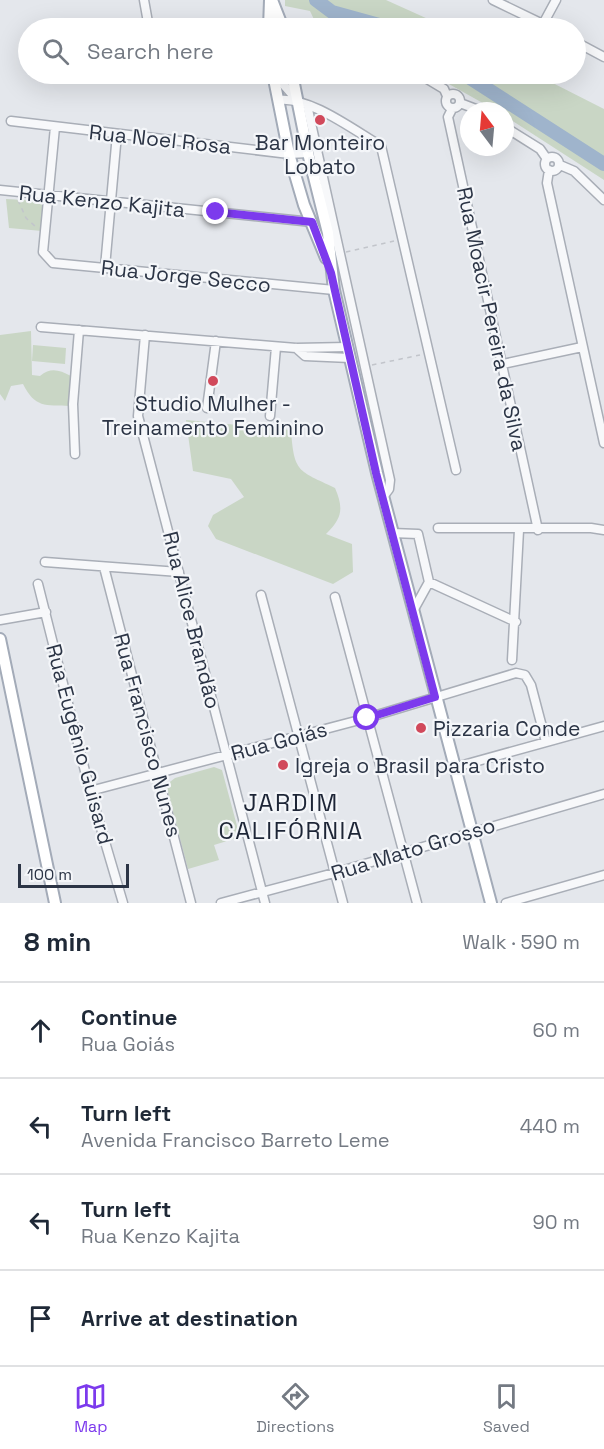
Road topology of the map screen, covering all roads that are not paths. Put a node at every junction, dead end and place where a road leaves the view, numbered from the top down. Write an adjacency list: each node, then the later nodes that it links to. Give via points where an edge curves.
1 (144, 0): 5 (street)
2 (271, 0): 6 (main road); 7 (main road)
3 (492, 0): 8 (street)
4 (556, 0): 9 (street)
5 (147, 18)
6 (269, 18)
7 (279, 18)
8 (530, 18)
9 (550, 18)
10 (586, 47): 11 (street)
11 (604, 57)
12 (275, 84): 17 (main road)
13 (283, 84): 18 (street)
14 (295, 84): 18 (main road)
15 (436, 84): 16 (street)
16 (447, 96): 19 (street, via 454,94); 20 (street, via 446,104)
17 (279, 100): 18 (street); 26 (main road)
18 (302, 103): 25 (main road); 50 (street, via 381,147); 51 (street, via 390,480)
19 (460, 103): 20 (street)
20 (452, 109): 45 (street, Rua Moacir Pereira da Silva, via 447,117)
21 (11, 121): 22 (street, Rua Noel Rosa)
22 (55, 127): 24 (street, Rua Noel Rosa); 31 (street)
23 (514, 133): 27 (street, via 540,149)
24 (117, 134): 26 (street, Rua Noel Rosa); 33 (street)
25 (308, 153): 26 (street, Rua Noel Rosa); 36 (main road, via 328,233)
26 (289, 154): 34 (main road)
27 (547, 159): 28 (street, via 555,157); 29 (street)
28 (560, 165): 29 (street); 32 (street, via 574,171)
29 (549, 170): 43 (street, via 548,183)
30 (0, 190): 31 (street, Rua Kenzo Kajita)
31 (47, 195): 33 (street, Rua Kenzo Kajita); 35 (street, Rua Jorge Secco, via 43,252 53,263)
32 (604, 200)
33 (111, 201): 34 (street, Rua Kenzo Kajita); 35 (street)
34 (312, 222): 36 (main road)
35 (105, 267): 37 (street, Rua Jorge Secco)
36 (331, 273): 37 (main road)
37 (334, 290): 44 (main road)
38 (41, 327): 39 (street)
39 (79, 330): 40 (street); 49 (street, via 73,404)
40 (145, 335): 41 (street); 61 (street, Rua Alice Brandão, via 138,416)
41 (216, 341): 42 (street); 46 (street)
42 (276, 347): 44 (street); 47 (street)
43 (582, 347): 45 (street); 48 (street)
44 (348, 353): 51 (main road)
45 (503, 364): 56 (street, Rua Moacir Pereira da Silva)
46 (207, 408)
47 (270, 416)
48 (604, 443)
49 (75, 454)
50 (456, 470)
51 (383, 497): 58 (main road)
52 (604, 525): 54 (street)
53 (438, 528): 55 (street)
54 (591, 528): 56 (street); 57 (street)
55 (519, 530): 56 (street); 69 (street)
56 (538, 530)
57 (604, 530)
58 (392, 533): 62 (street, via 418,534); 66 (main road)
59 (45, 562): 60 (street)
60 (104, 567): 61 (street); 79 (street, Rua Francisco Nunes)
61 (179, 572): 77 (street, Rua Alice Brandão)
62 (429, 582): 66 (street); 69 (street)
63 (38, 584): 67 (street, Rua Eugênio Guisard)
64 (261, 595): 75 (street)
65 (335, 597): 73 (street)
66 (413, 611): 72 (main road)
67 (46, 612): 68 (street); 80 (street, Rua Eugênio Guisard)
68 (0, 620)
69 (516, 622): 71 (street)
70 (0, 639): 87 (main road)
71 (512, 660)
72 (435, 697): 73 (street, Rua Goiás); 76 (street, Rua Goiás, via 516,673 525,675); 78 (main road)
73 (367, 718): 75 (street, Rua Goiás); 83 (street)
74 (604, 726): 76 (street)
75 (296, 736): 77 (street, Rua Goiás); 84 (street)
76 (546, 742): 78 (street)
77 (227, 754): 79 (street, Rua Goiás); 86 (street, Rua Alice Brandão)
78 (456, 767): 82 (main road)
79 (158, 773): 80 (street, Rua Goiás); 89 (street, Rua Francisco Nunes)
80 (90, 791): 88 (street, Rua Eugênio Guisard)
81 (604, 794): 82 (street, Rua Mato Grosso)
82 (472, 831): 83 (street, Rua Mato Grosso); 94 (main road)
83 (402, 852): 84 (street, Rua Mato Grosso); 93 (street)
84 (334, 873): 86 (street, Rua Mato Grosso); 92 (street)
85 (604, 875): 95 (street)
86 (262, 892): 90 (street, Rua Mato Grosso); 91 (street, Rua Alice Brandão)
87 (55, 903)
88 (123, 903)
89 (191, 903)
90 (221, 903)
91 (266, 903)
92 (342, 903)
93 (417, 903)
94 (491, 903)
95 (506, 903)

